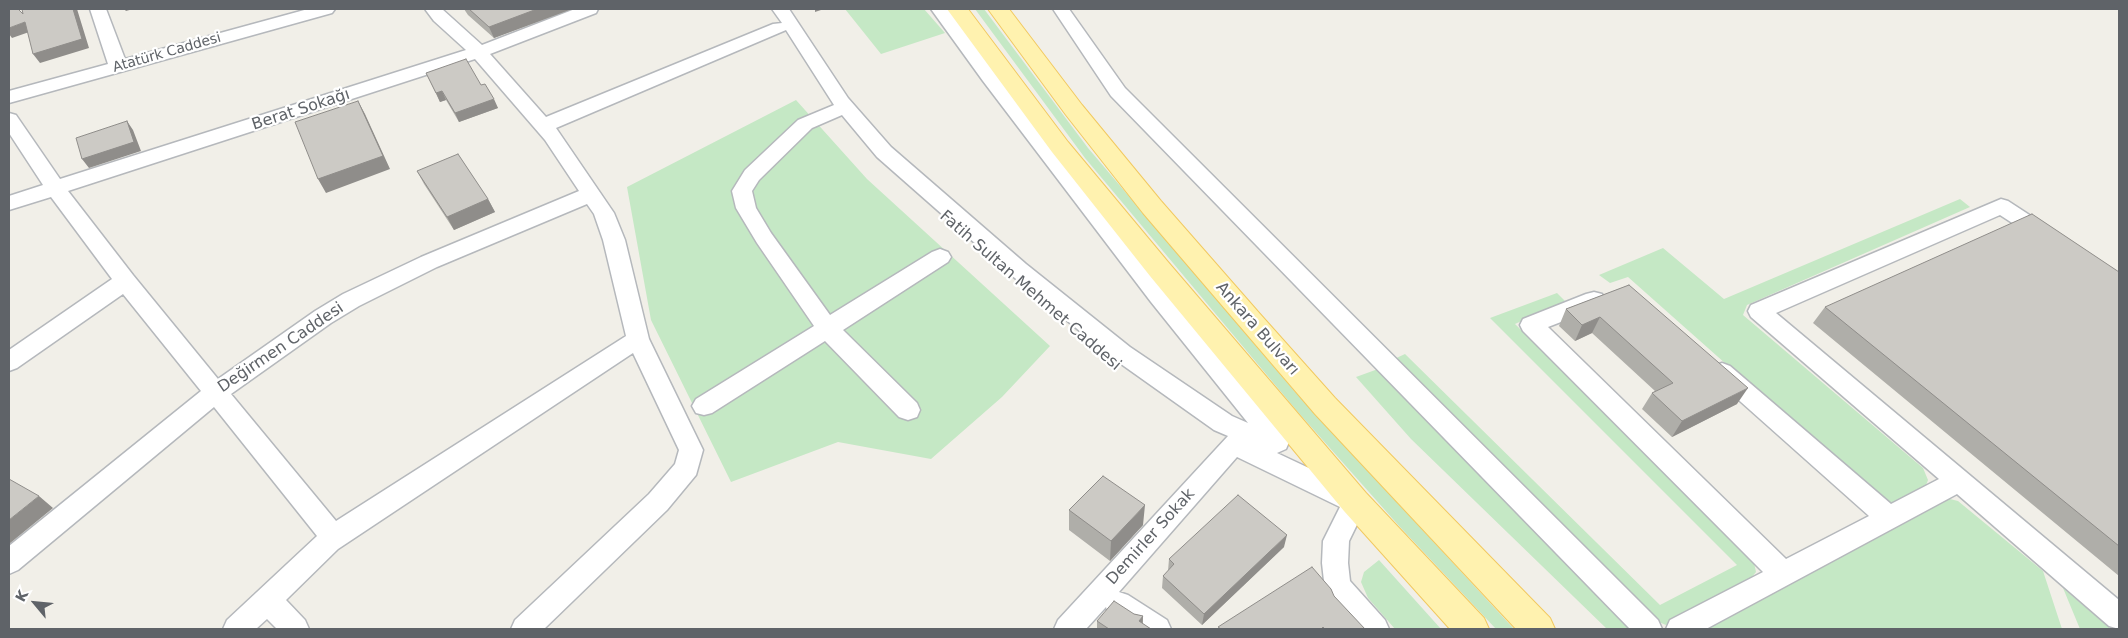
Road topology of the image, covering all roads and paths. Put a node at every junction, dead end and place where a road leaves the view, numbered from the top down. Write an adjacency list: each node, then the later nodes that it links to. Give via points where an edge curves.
1 (98, 9): 13 (street)
2 (277, 9): 13 (street, Atatürk Caddesi)
3 (326, 9): 13 (street, Atatürk Caddesi)
4 (433, 9): 12 (street)
5 (590, 9): 12 (street, Berat Sokağı)
6 (765, 9): 11 (street, Fatih Sultan Mehmet Caddesi)
7 (940, 9): 11 (street, via 1159,296 1277,442 1272,445 1223,423 1122,353 1018,269 884,152 841,102)
8 (957, 9): 35 (main road, via 1060,147)
9 (998, 9): 50 (main road, Ankara Bulvarı, via 1146,200 1250,321)
10 (1061, 9): 51 (street, via 1118,92)
11 (780, 18): 16 (street, Fatih Sultan Mehmet Caddesi); 18 (street)
12 (479, 52): 18 (street); 19 (street, Berat Sokağı)
13 (116, 60): 14 (street, Atatürk Caddesi); 15 (street, Atatürk Caddesi)
14 (9, 82)
15 (9, 97)
16 (837, 110): 26 (street, via 793,133 752,175 742,191 746,208 764,238); 33 (street, Fatih Sultan Mehmet Caddesi, via 869,150 1043,306 1137,382)
17 (9, 119): 19 (street)
18 (543, 126): 20 (street)
19 (57, 188): 21 (street, Berat Sokağı); 24 (street)
20 (591, 194): 27 (street, via 604,213 614,240); 30 (street, Değirmen Caddesi, via 429,262 350,300 298,332)
21 (9, 203)
22 (2064, 248): 34 (street, via 2001,206 1759,311)
23 (940, 257): 26 (street)
24 (125, 281): 29 (street); 30 (street)
25 (1618, 291): 39 (street, via 1532,325)
26 (828, 329): 31 (street); 32 (street)
27 (638, 339): 37 (street, via 378,506); 45 (street, via 691,450 687,468 658,502)
28 (1708, 360): 36 (street)
29 (9, 362)
30 (215, 393): 37 (street); 38 (street, Değirmen Caddesi)
31 (704, 406)
32 (908, 410)
33 (1234, 444): 35 (street, Fatih Sultan Mehmet Caddesi); 40 (street, Demirler Sokak)
34 (1959, 481): 36 (street); 42 (street)
35 (1356, 502): 48 (street, via 1336,541 1334,563 1343,594); 49 (main road)
36 (1889, 518): 39 (street)
37 (334, 538): 41 (street)
38 (9, 562)
39 (1783, 574): 52 (street)
40 (1101, 593): 46 (street, Demirler Sokak); 47 (street)
41 (267, 600): 43 (street); 44 (street)
42 (2119, 618)
43 (237, 629)
44 (294, 629)
45 (525, 629)
46 (1068, 629)
47 (1157, 629)
48 (1375, 629)
49 (1472, 629)
50 (1538, 629)
51 (1648, 629)
52 (1680, 629)

